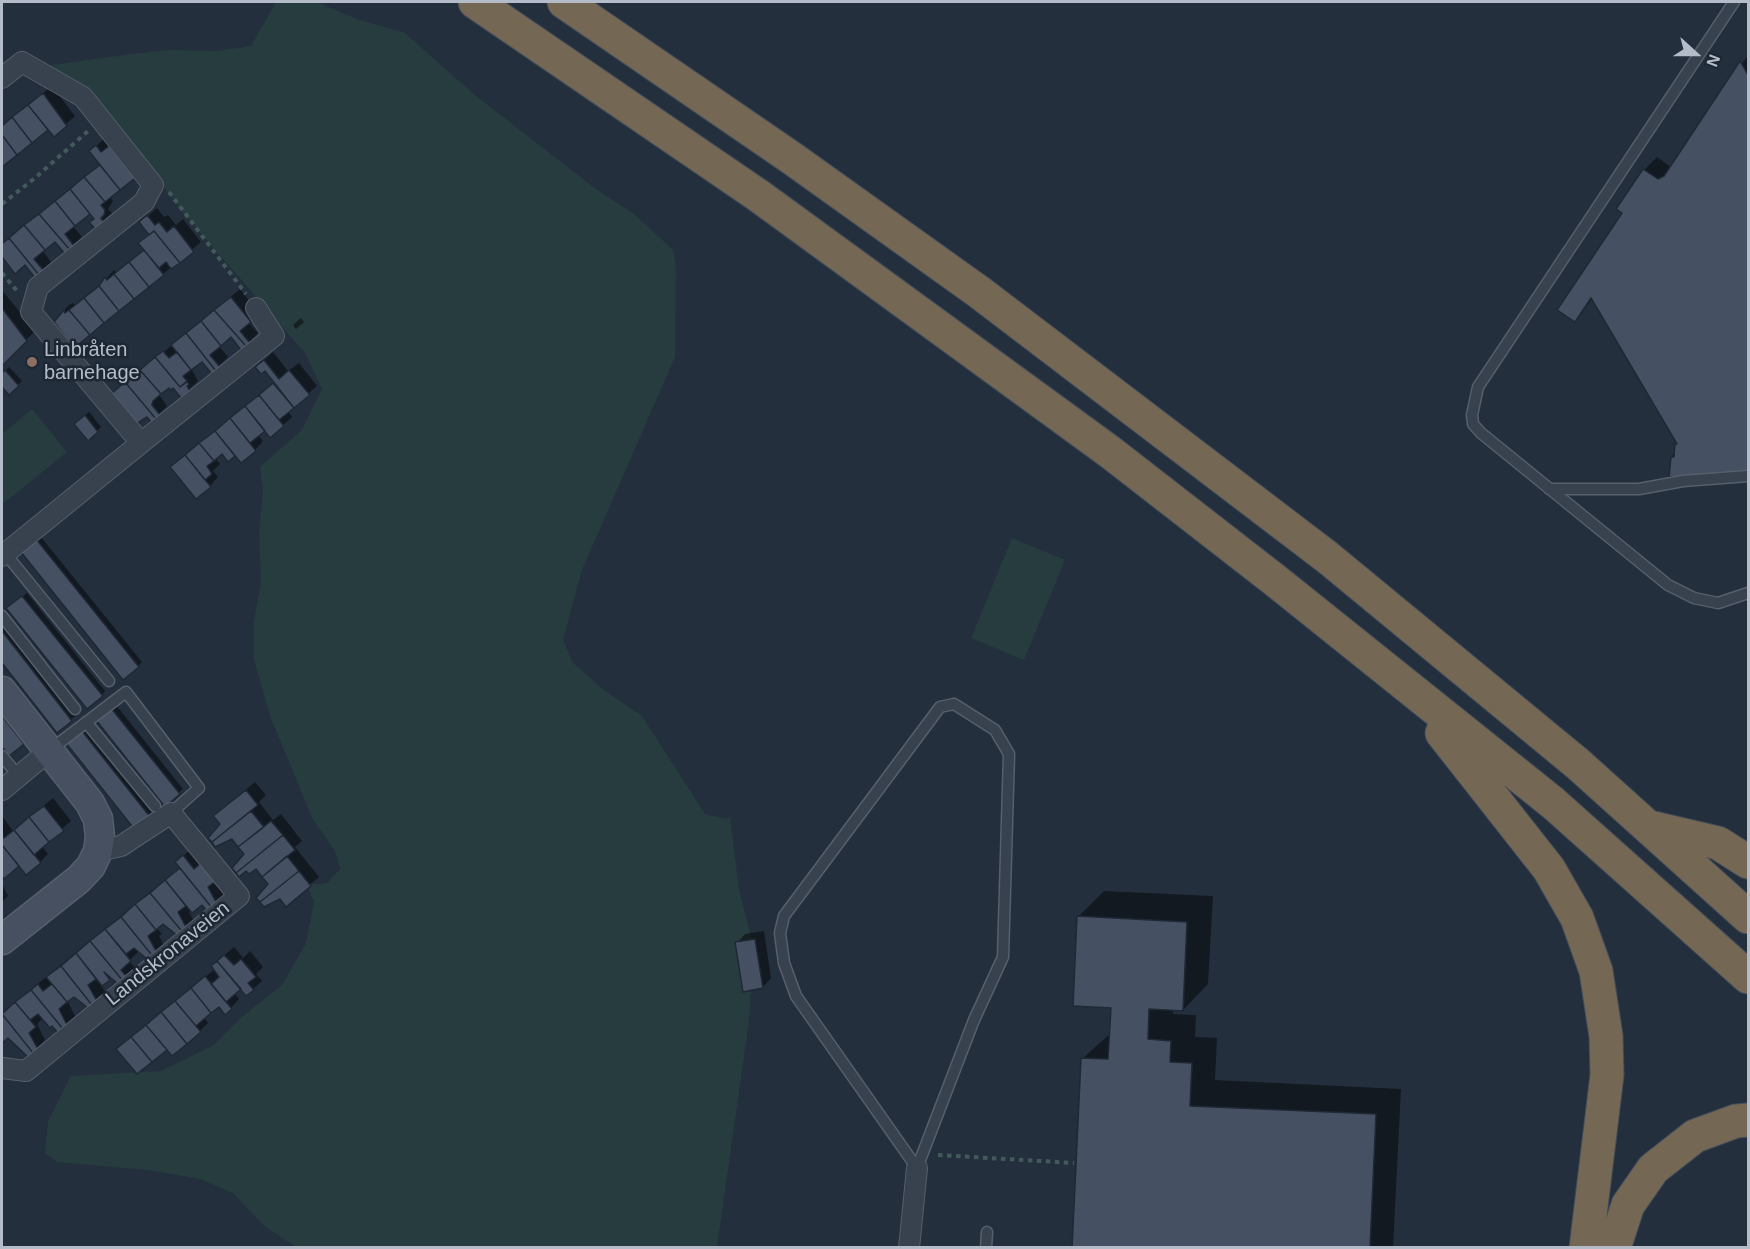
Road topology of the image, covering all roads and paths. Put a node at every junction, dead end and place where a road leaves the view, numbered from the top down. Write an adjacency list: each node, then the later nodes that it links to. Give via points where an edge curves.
1 (475, 2): 15 (highway, via 640,112 937,324 1110,452)
2 (564, 2): 25 (highway, via 874,217 1138,410 1438,646)
3 (1734, 2): 11 (lane, via 1478,387 1473,424)
4 (2, 78): 5 (street, via 22,62 83,97)
5 (102, 119): 6 (street); 7 (path)
6 (153, 185): 8 (path, via 166,187); 9 (street, via 144,202 38,287 31,312)
7 (2, 204)
8 (256, 308): 9 (street, via 274,336)
9 (141, 443): 12 (street)
10 (1749, 476): 11 (lane, via 1639,489)
11 (1550, 489): 13 (lane, via 1683,594 1718,603)
12 (3, 555): 16 (lane)
13 (1749, 594)
14 (2, 616): 18 (lane)
15 (1388, 669): 30 (highway, via 1609,851); 38 (highway, via 1529,839 1565,894 1586,941 1602,1002 1607,1075)
16 (109, 681)
17 (2, 691): 20 (street)
18 (75, 709)
19 (86, 722): 20 (lane); 24 (lane); 24 (lane, via 126,692 199,788)
20 (49, 751): 23 (street); 26 (street, via 98,819)
21 (2, 756): 22 (lane)
22 (11, 767)
23 (2, 790)
24 (163, 810): 26 (street, via 121,846); 31 (street, Landskronaveien, via 238,896 26,1071)
25 (1649, 827): 27 (highway, via 1718,843); 28 (highway)
26 (98, 851): 29 (street, via 79,879)
27 (1749, 862)
28 (1749, 917)
29 (2, 940)
30 (1749, 977)
31 (2, 1068)
32 (1749, 1119): 39 (highway, via 1695,1136 1653,1169 1628,1205)
33 (919, 1161): 33 (lane, via 796,996 784,963 780,933 784,916 940,707 954,704 995,730 1009,754 1003,957); 34 (path); 36 (street)
34 (1074, 1163)
35 (987, 1232): 37 (lane)
36 (909, 1248)
37 (986, 1248)
38 (1586, 1248)
39 (1614, 1248)

